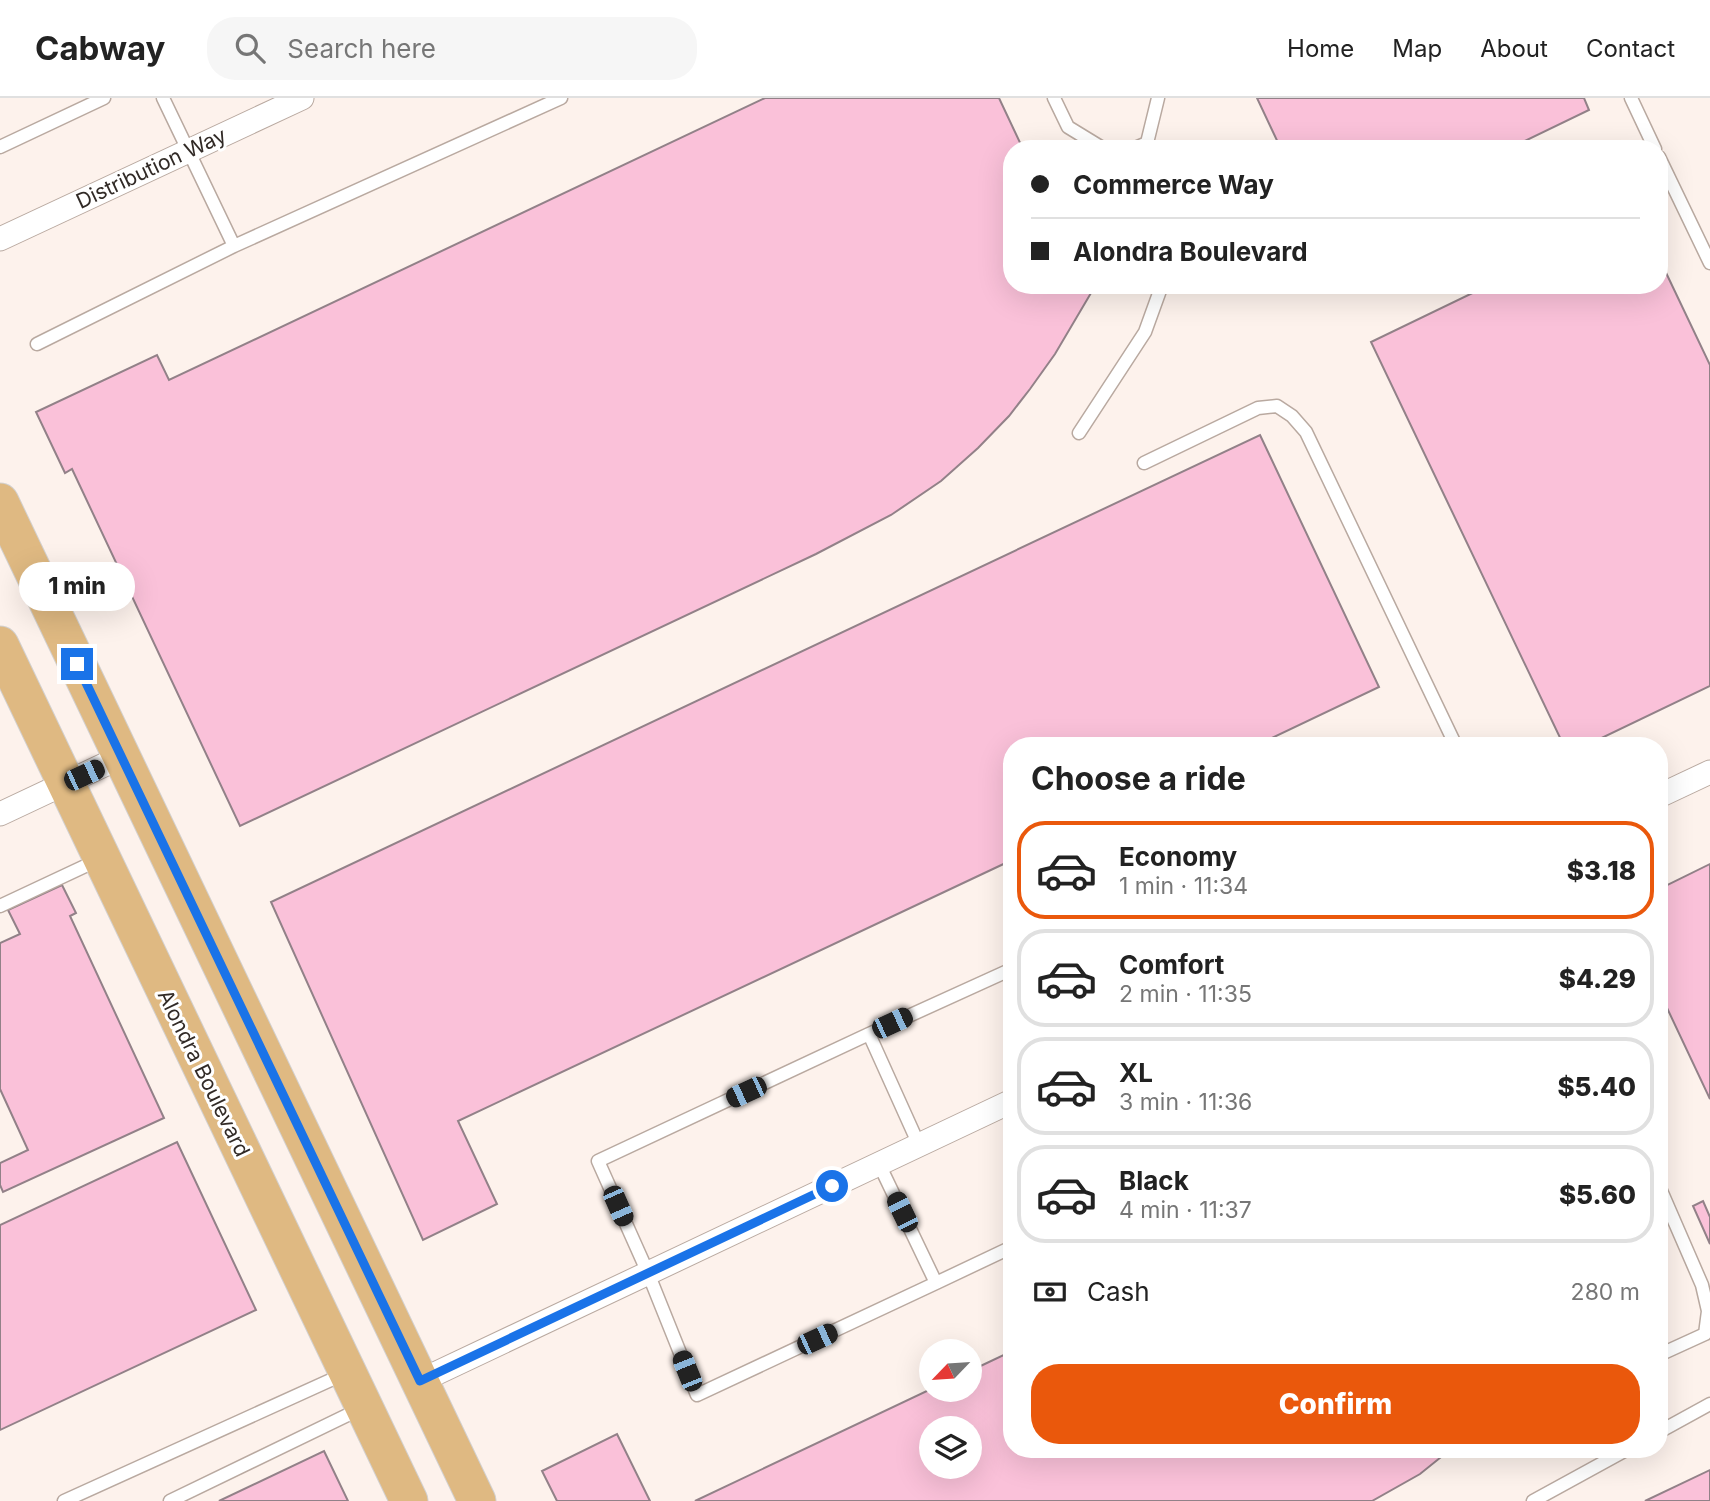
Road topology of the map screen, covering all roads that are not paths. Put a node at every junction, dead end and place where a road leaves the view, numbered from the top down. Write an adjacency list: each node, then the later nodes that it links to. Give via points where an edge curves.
1 (104, 98): 11 (lane)
2 (163, 98): 12 (lane)
3 (302, 98): 12 (street, Distribution Way)
4 (561, 98): 15 (lane)
5 (1055, 98): 8 (lane, via 1068,127)
6 (1158, 98): 9 (lane)
7 (1631, 98): 10 (lane)
8 (1089, 140)
9 (1148, 140)
10 (1647, 140)
11 (0, 147)
12 (188, 151): 14 (street, Distribution Way); 15 (lane)
13 (1668, 176): 16 (lane)
14 (0, 239)
15 (234, 246): 18 (lane)
16 (1710, 263)
17 (1160, 294): 19 (lane, via 1145,332)
18 (37, 344)
19 (1079, 433)
20 (1144, 463): 23 (lane, via 1258,408 1277,406 1292,416 1306,432)
21 (0, 502): 24 (main road)
22 (0, 646): 26 (main road, Alondra Boulevard)
23 (1452, 737)
24 (121, 757): 26 (street); 42 (main road)
25 (1710, 772): 27 (street)
26 (66, 783): 28 (street); 29 (main road, Alondra Boulevard)
27 (1668, 792)
28 (0, 814)
29 (102, 858): 30 (lane); 41 (main road, Alondra Boulevard)
30 (0, 905)
31 (1003, 972): 32 (lane)
32 (869, 1034): 34 (lane); 38 (lane, via 598,1161)
33 (1003, 1105): 34 (street)
34 (919, 1145): 35 (street)
35 (879, 1164): 38 (street); 39 (lane)
36 (1668, 1207): 40 (lane, via 1702,1285 1708,1311 1705,1334)
37 (1003, 1251): 39 (lane)
38 (648, 1273): 39 (lane, via 697,1395); 42 (street)
39 (936, 1283)
40 (1668, 1351)
41 (347, 1373): 44 (main road, Alondra Boulevard); 47 (lane)
42 (420, 1381): 50 (main road)
43 (1710, 1404): 45 (lane)
44 (364, 1407): 48 (lane); 49 (main road, Alondra Boulevard)
45 (1668, 1427)
46 (1612, 1458): 51 (lane)
47 (64, 1501)
48 (170, 1501)
49 (409, 1501)
50 (477, 1501)
51 (1533, 1501)

